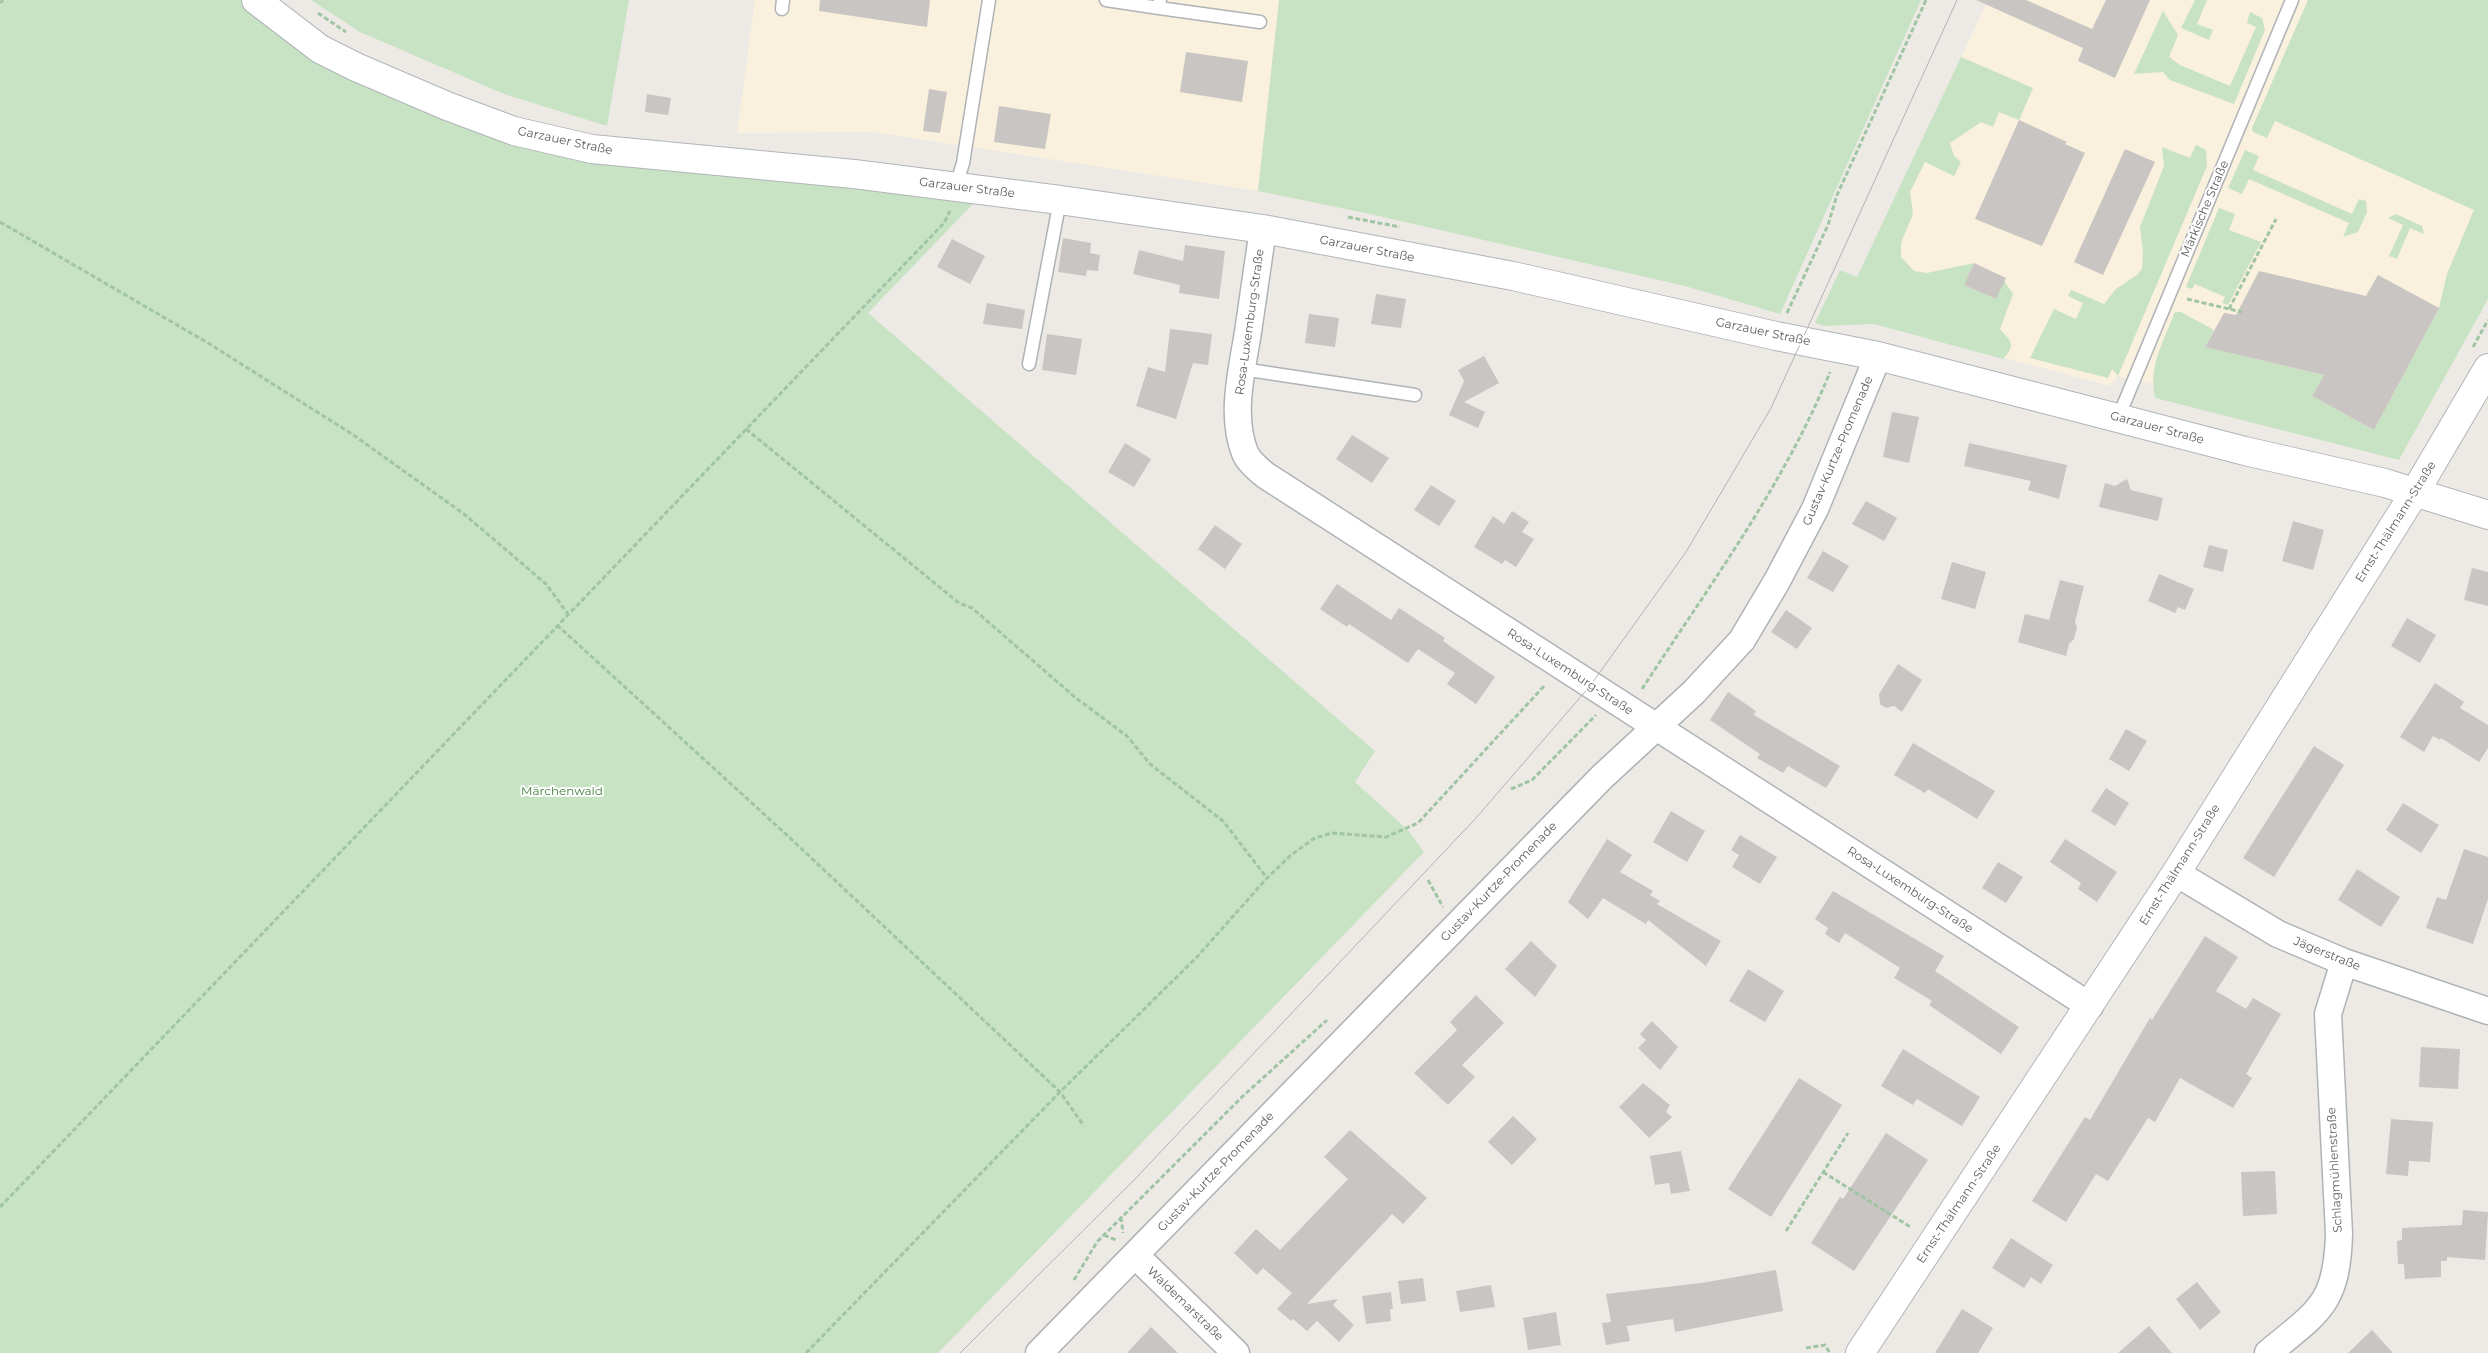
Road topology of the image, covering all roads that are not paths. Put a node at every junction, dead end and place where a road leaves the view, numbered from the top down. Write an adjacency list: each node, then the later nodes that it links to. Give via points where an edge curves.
1 (256, 0): 7 (street, Garzauer Straße, via 320,49 447,106 514,131 592,149)
2 (989, 0): 7 (lane)
3 (1106, 0): 5 (lane)
4 (2292, 0): 15 (lane, Märkische Straße)
5 (1159, 4): 6 (lane)
6 (1260, 22)
7 (956, 186): 8 (street, Garzauer Straße)
8 (1060, 200): 9 (street, Garzauer Straße); 11 (lane)
9 (1263, 229): 10 (street, Garzauer Straße, via 1513,276); 13 (street, Rosa-Luxemburg-Straße)
10 (1878, 356): 15 (street, Garzauer Straße); 18 (street, Gustav-Kurtze-Promenade, via 1815,510 1747,632 1694,692)
11 (1029, 364)
12 (2488, 368): 16 (street, Ernst-Thälmann-Straße)
13 (1242, 369): 14 (lane); 18 (street, Rosa-Luxemburg-Straße, via 1240,435 1252,464 1551,661)
14 (1415, 395)
15 (2118, 418): 16 (street, Garzauer Straße)
16 (2415, 492): 17 (street, Garzauer Straße); 19 (street, Ernst-Thälmann-Straße)
17 (2488, 515)
18 (1656, 726): 21 (street, Rosa-Luxemburg-Straße); 23 (street, Gustav-Kurtze-Promenade, via 1602,777)
19 (2176, 873): 20 (street, Jägerstraße, via 2278,934); 21 (street, Ernst-Thälmann-Straße)
20 (2344, 962): 22 (street, Jägerstraße); 27 (street, Schlagmühlenstraße, via 2328,1014 2338,1266 2332,1289 2316,1313)
21 (2090, 1006): 26 (street, Ernst-Thälmann-Straße)
22 (2488, 1012)
23 (1134, 1255): 24 (street, Gustav-Kurtze-Promenade); 25 (street, Waldemarstraße)
24 (1039, 1353)
25 (1236, 1353)
26 (1860, 1353)
27 (2268, 1353)

